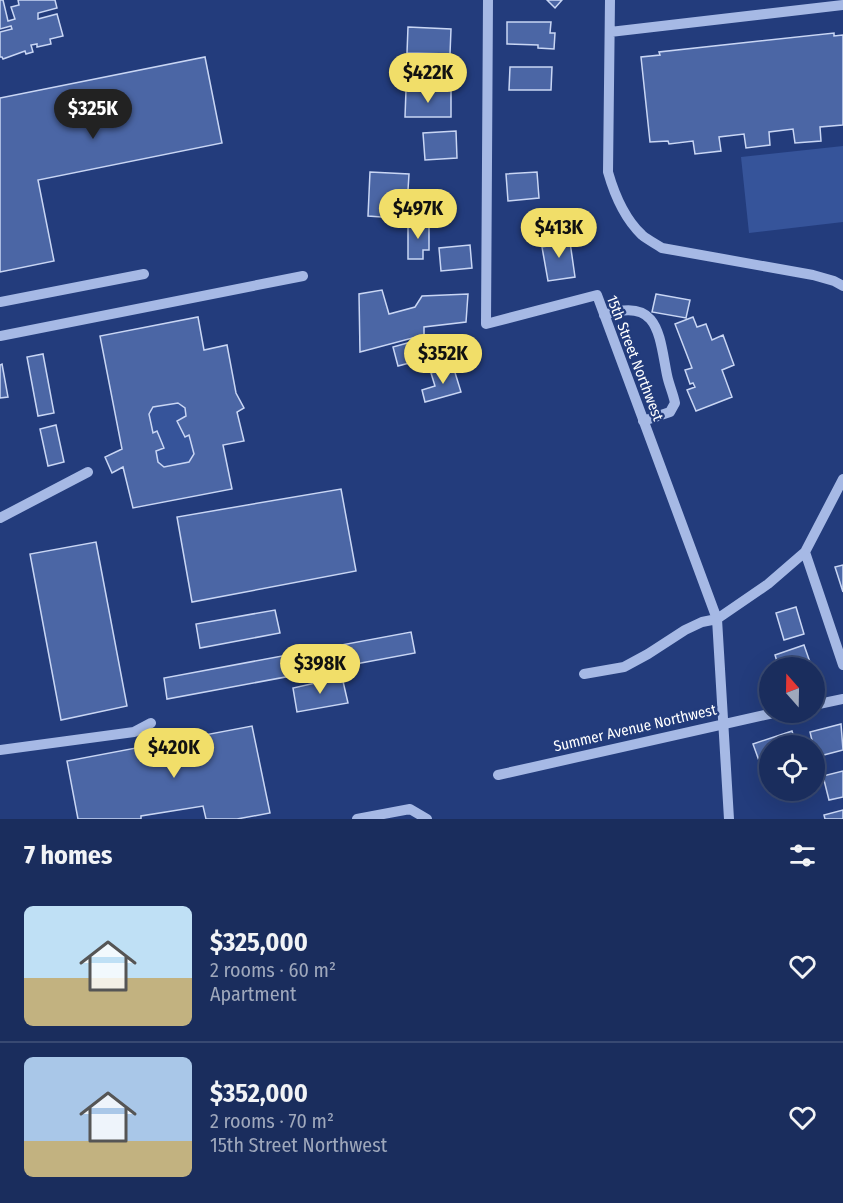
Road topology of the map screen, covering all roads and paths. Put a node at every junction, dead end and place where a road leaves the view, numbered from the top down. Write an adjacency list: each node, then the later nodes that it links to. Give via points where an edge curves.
1 (488, 0): 9 (street, 15th Street Northwest, via 486,324 597,295)
2 (610, 0): 4 (street)
3 (843, 5): 4 (street)
4 (609, 32): 7 (street, via 608,172 623,208 641,234 662,248 813,275)
5 (144, 274): 8 (street)
6 (303, 276): 10 (street)
7 (843, 286)
8 (0, 302)
9 (604, 315): 11 (street, 15th Street Northwest); 11 (street, via 635,311 657,328 675,403 670,412)
10 (0, 336)
11 (644, 421): 16 (street, 15th Street Northwest)
12 (88, 472): 14 (street)
13 (843, 479): 15 (street)
14 (0, 518)
15 (806, 552): 16 (street); 17 (street)
16 (717, 619): 18 (street, via 685,630 624,667); 23 (street, 15th Street Northwest)
17 (843, 665)
18 (584, 674)
19 (843, 699): 20 (street)
20 (825, 703)
21 (759, 716): 23 (street, Summer Avenue Northwest)
22 (151, 723): 24 (street, via 134,732)
23 (723, 724): 25 (street, Summer Avenue Northwest); 28 (street, 15th Street Northwest)
24 (0, 750)
25 (498, 775)
26 (357, 819): 27 (street, via 410,809)
27 (427, 819)
28 (729, 819)

